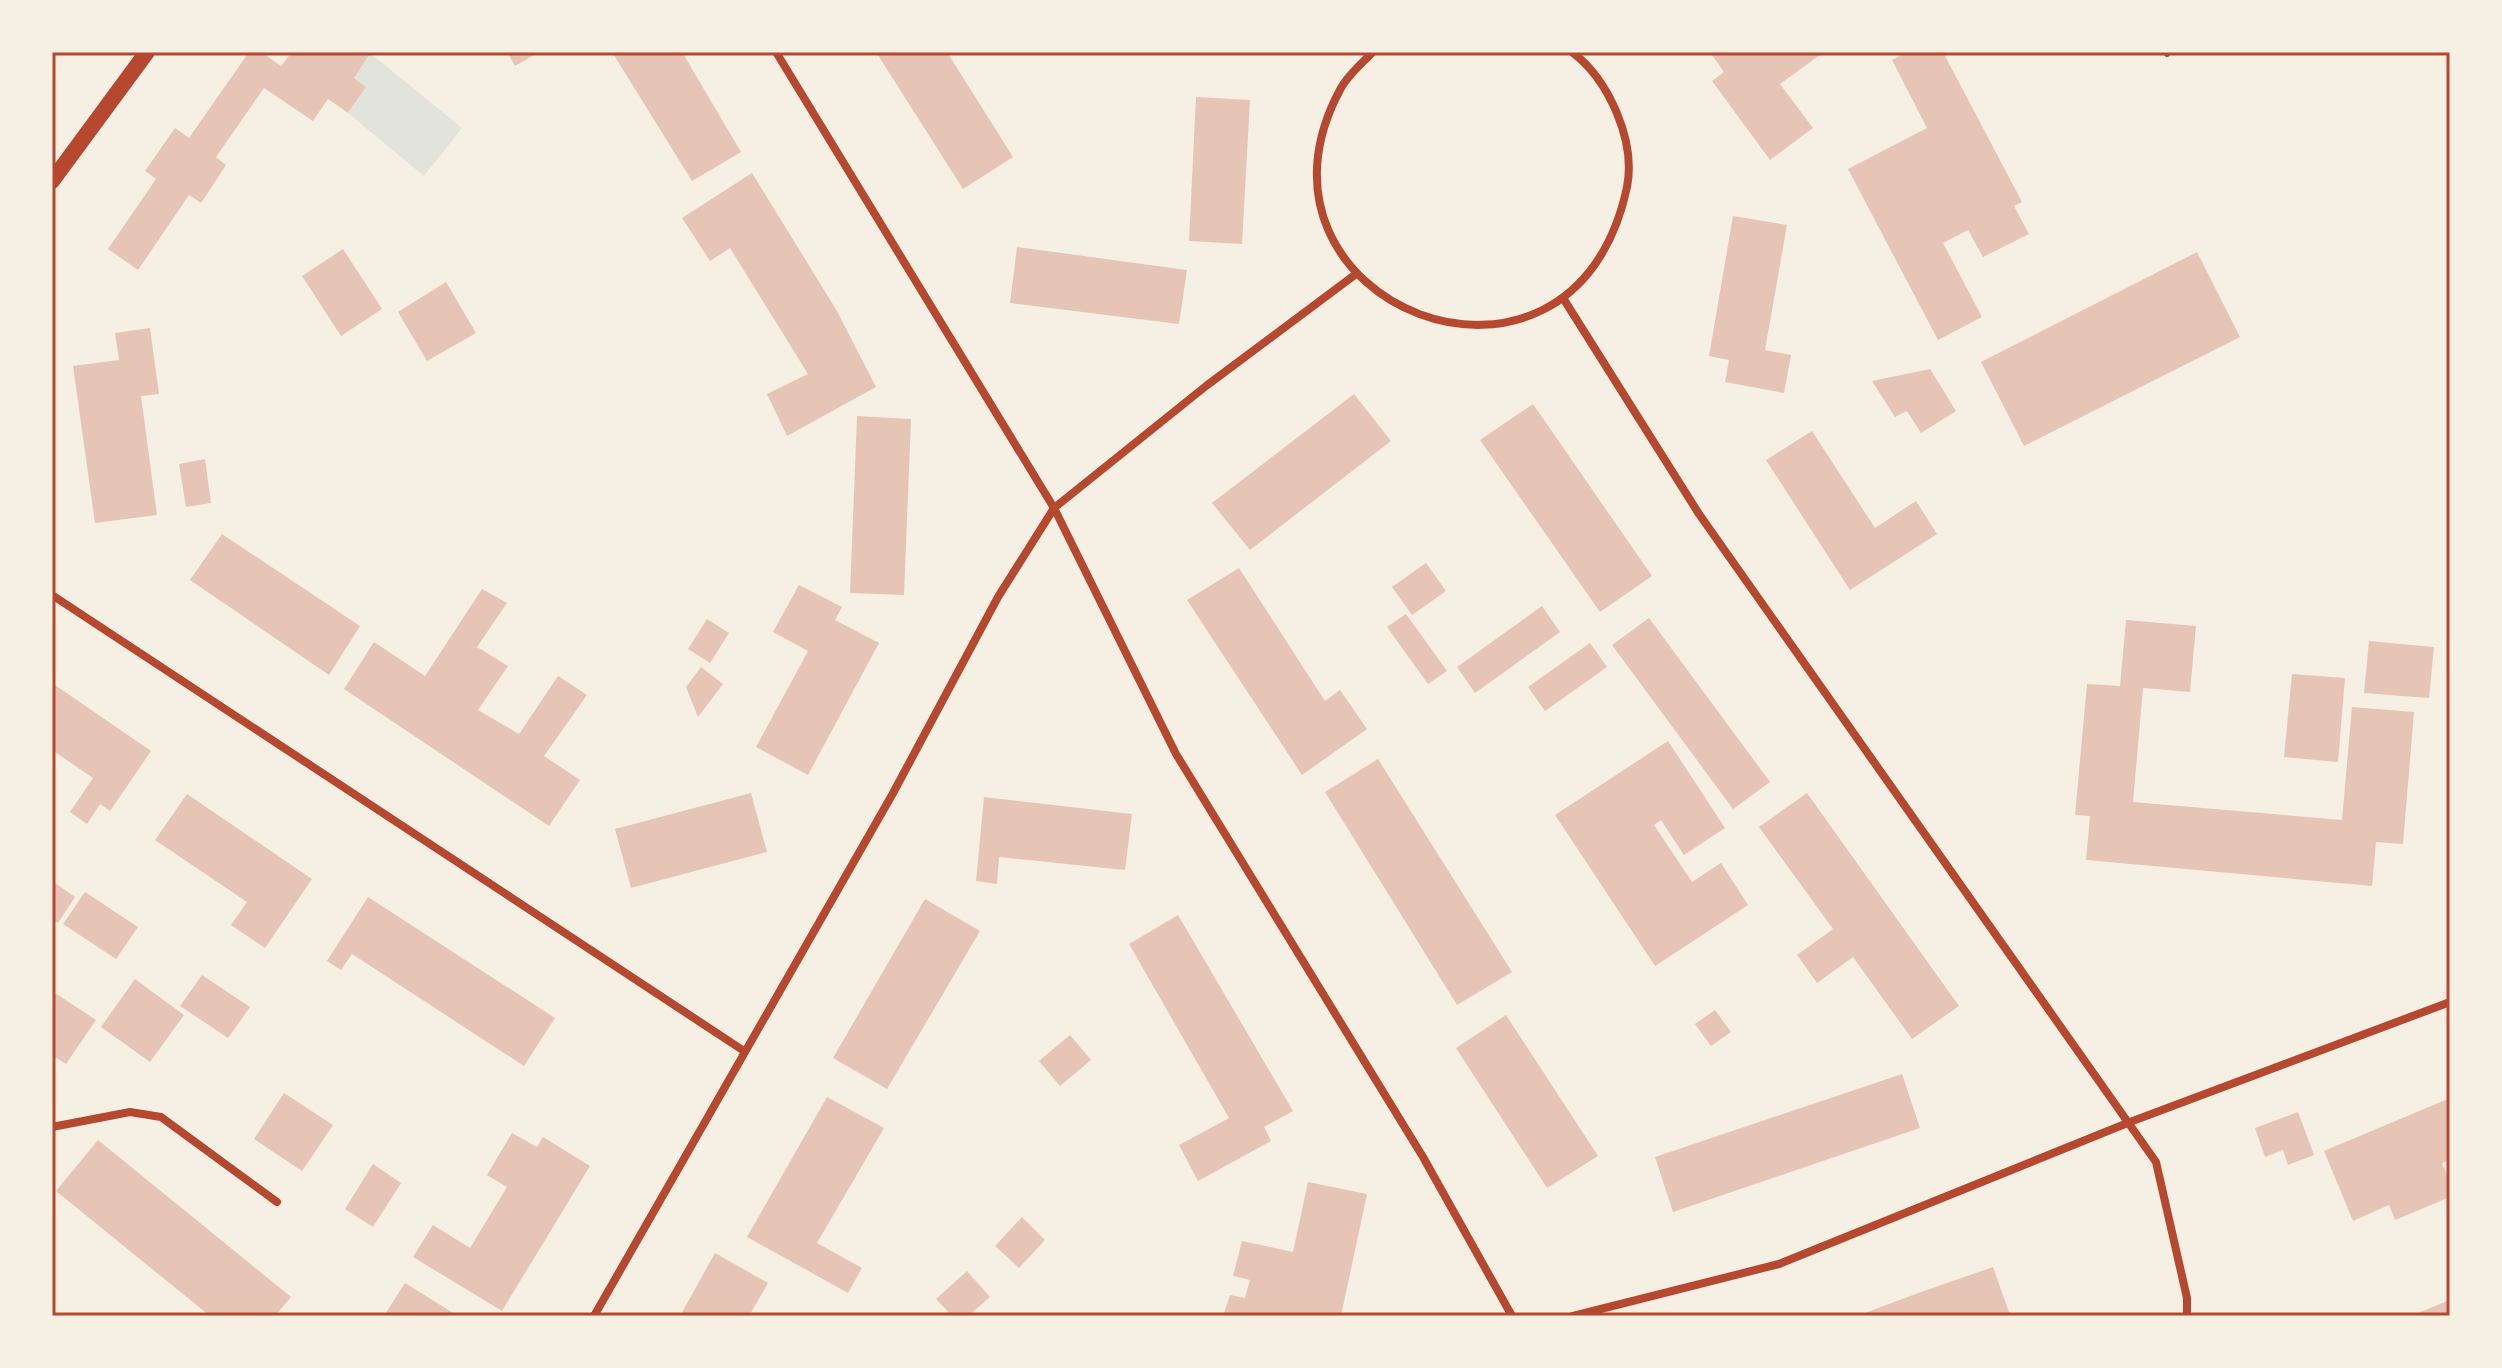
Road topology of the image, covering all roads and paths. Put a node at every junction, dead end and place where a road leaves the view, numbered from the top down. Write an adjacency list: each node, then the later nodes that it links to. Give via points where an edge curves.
1 (147, 52): 5 (main road)
2 (776, 52): 8 (street)
3 (1373, 52): 6 (street, via 1342,86 1321,132 1317,183 1329,231)
4 (1572, 52): 7 (street, via 1605,89 1624,133 1628,179 1619,224 1597,265)
5 (52, 181)
6 (1356, 274): 7 (street, via 1386,301 1422,318 1461,326 1514,321); 8 (street)
7 (1563, 298): 12 (street, via 1699,514)
8 (1054, 508): 11 (street, via 998,597 892,795); 16 (street, via 1176,754 1423,1157)
9 (52, 595): 11 (street)
10 (2450, 1002): 12 (street)
11 (744, 1051): 15 (street)
12 (2130, 1122): 17 (street, via 1779,1264); 18 (street, via 2156,1162)
13 (52, 1127): 14 (street, via 130,1112 161,1117)
14 (277, 1202)
15 (594, 1316)
16 (1512, 1316)
17 (1573, 1316)
18 (2187, 1316)

